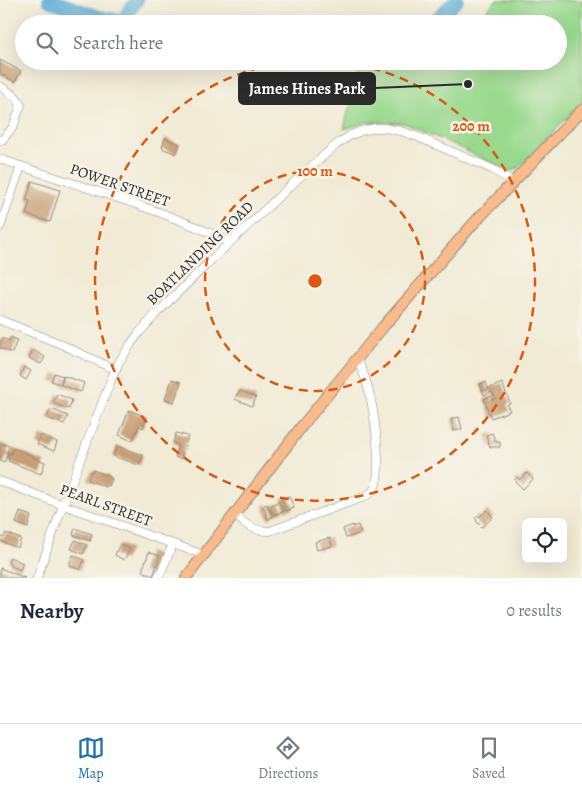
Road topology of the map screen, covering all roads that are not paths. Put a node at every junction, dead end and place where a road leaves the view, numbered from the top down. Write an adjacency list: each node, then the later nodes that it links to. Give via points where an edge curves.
1 (0, 86): 3 (street, via 16,97 21,105 13,127)
2 (582, 110): 6 (main road)
3 (0, 140)
4 (0, 159): 5 (street, POWER STREET)
5 (21, 166): 7 (street); 8 (street, POWER STREET, via 144,207)
6 (513, 182): 8 (street, BOATLANDING ROAD, via 492,169 410,134 384,128 365,130 337,144); 10 (main road)
7 (0, 227)
8 (230, 242): 11 (street, BOATLANDING ROAD, via 148,323)
9 (0, 320): 11 (street)
10 (356, 359): 14 (main road); 14 (street, via 366,381 376,432 378,451 373,490 361,498 270,531 252,527)
11 (116, 370): 13 (street, BOATLANDING ROAD)
12 (0, 480): 13 (street, PEARL STREET)
13 (63, 505): 15 (street, PEARL STREET); 17 (street, BOATLANDING ROAD)
14 (235, 514): 16 (main road)
15 (173, 544): 16 (street, PEARL STREET); 18 (street)
16 (204, 555): 19 (main road)
17 (37, 578)
18 (157, 578)
19 (186, 578)

